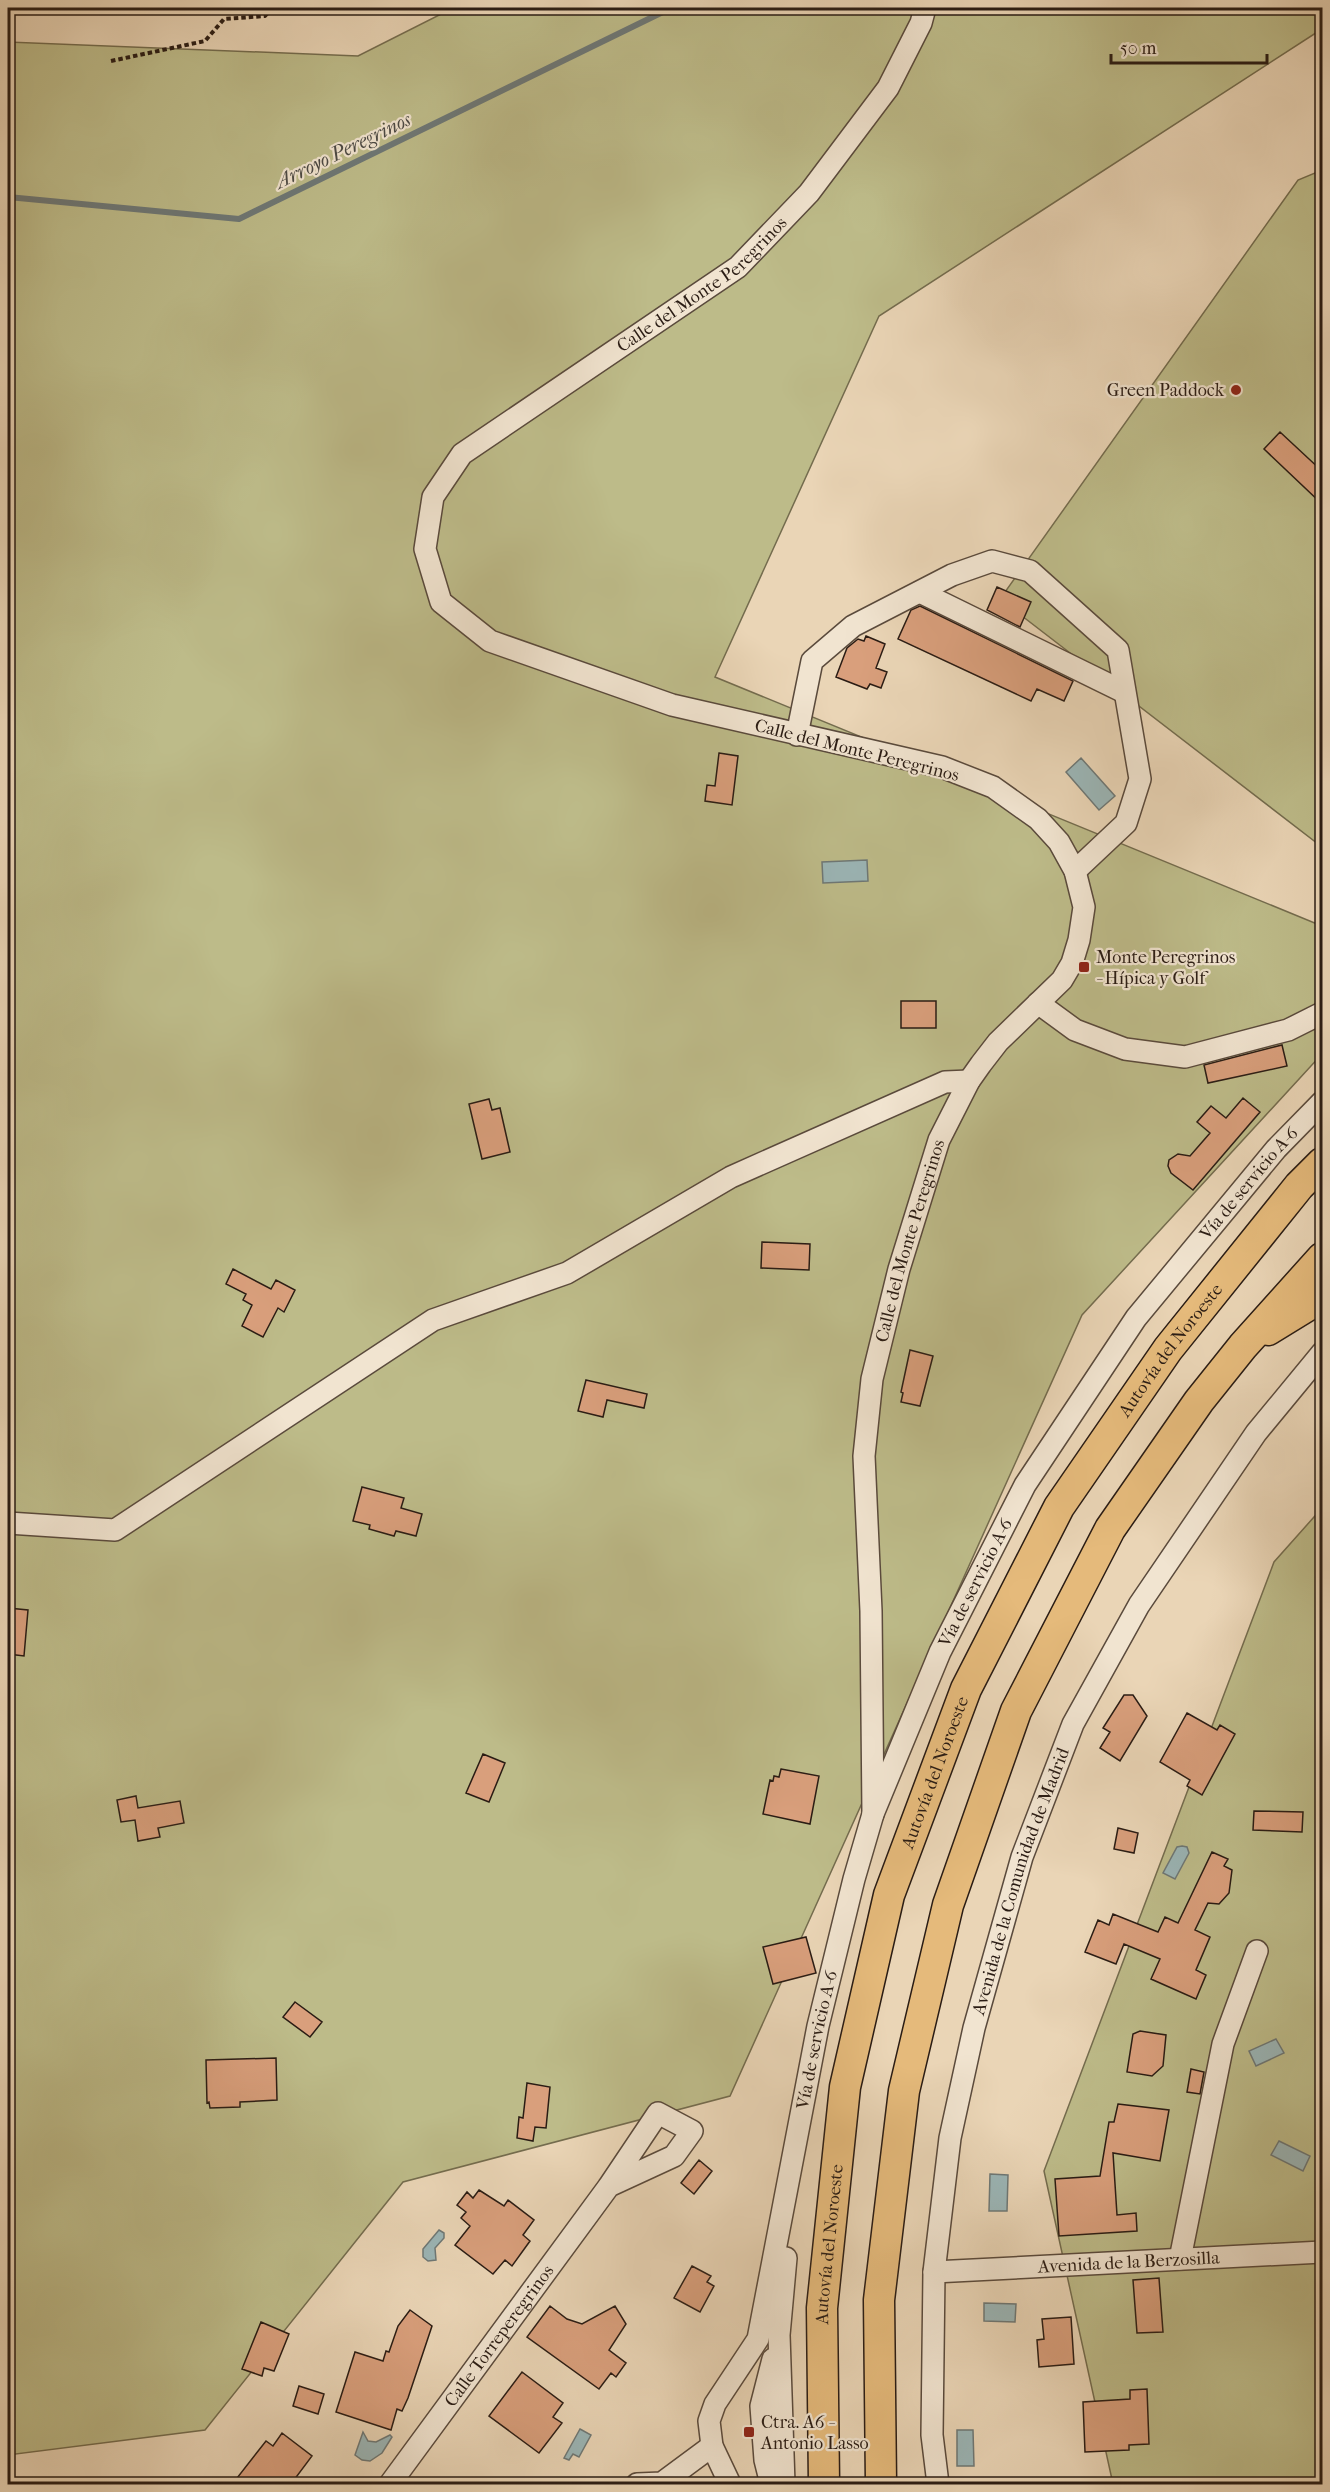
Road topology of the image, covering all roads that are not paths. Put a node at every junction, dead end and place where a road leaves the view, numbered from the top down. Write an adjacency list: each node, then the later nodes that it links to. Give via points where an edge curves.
1 (925, 8): 4 (street, Calle del Monte Peregrinos, via 888,88 809,194 738,267 462,454 433,497 425,549 441,602 490,640 672,705)
2 (920, 592): 3 (street); 3 (street, via 952,574 992,561 1030,571 1118,650); 4 (street, via 853,626 812,661)
3 (1124, 692): 5 (street, via 1140,779 1126,823)
4 (798, 735): 5 (street, Calle del Monte Peregrinos, via 942,767 993,788 1038,819 1059,842)
5 (1075, 872): 6 (street, Calle del Monte Peregrinos, via 1084,907 1080,939 1062,980)
6 (1038, 1003): 7 (street, via 1076,1030 1125,1049 1185,1056 1288,1030); 8 (street, Calle del Monte Peregrinos, via 998,1042)
7 (1323, 1013)
8 (969, 1081): 15 (street, via 945,1083 731,1177 567,1273 433,1320 115,1530); 16 (street, Calle del Monte Peregrinos, via 939,1140 899,1269 872,1379 864,1456 871,1611)
9 (1323, 1102): 16 (street, Vía de servicio A-6, via 1276,1149 1136,1318 1024,1485 940,1652)
10 (1323, 1163): 30 (highway, Autovía del Noroeste, via 1299,1186 1168,1349 1059,1507 966,1689 889,1895 845,2086 822,2308)
11 (1323, 1258): 13 (highway)
12 (1323, 1293): 13 (highway)
13 (1243, 1346): 31 (highway, via 1199,1401 1110,1529 1016,1711 948,1905 904,2091 879,2300)
14 (1323, 1353): 22 (street, Avenida de la Comunidad de Madrid, via 1256,1433 1152,1586 1073,1724 1022,1857 974,2028 950,2138)
15 (8, 1522)
16 (873, 1814): 18 (street, Vía de servicio A-6, via 818,2026)
17 (1257, 1951): 21 (street, via 1223,2044)
18 (794, 2147): 23 (street); 24 (street, via 758,2339 715,2404 709,2421)
19 (609, 2186): 25 (street, Calle Torreperegrinos)
20 (1323, 2252): 21 (street, Avenida de la Berzosilla)
21 (1180, 2259): 22 (street, Avenida de la Berzosilla)
22 (934, 2272): 32 (street, Avenida de la Comunidad de Madrid, via 932,2435)
23 (779, 2335): 28 (street, via 761,2406); 29 (street)
24 (712, 2446): 26 (street, via 662,2483); 27 (street)
25 (390, 2484)
26 (637, 2484)
27 (730, 2484)
28 (771, 2484)
29 (784, 2484)
30 (824, 2484)
31 (881, 2484)
32 (938, 2484)

